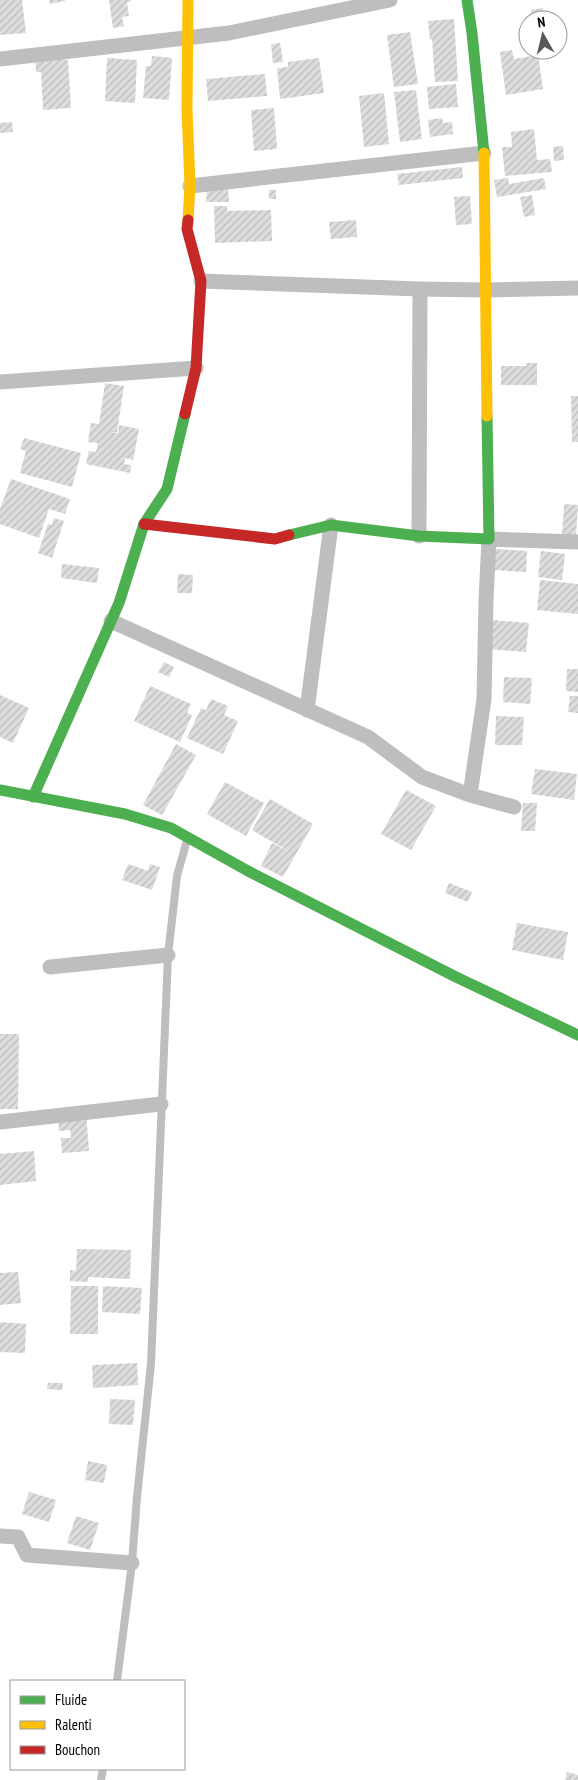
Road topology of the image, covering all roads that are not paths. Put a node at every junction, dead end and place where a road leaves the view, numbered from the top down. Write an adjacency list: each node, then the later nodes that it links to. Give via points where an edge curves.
1 (188, 0): 4 (street)
2 (390, 0): 4 (street, via 229,33)
3 (468, 0): 6 (street)
4 (189, 38): 5 (street); 7 (street)
5 (0, 60)
6 (484, 152): 7 (street); 11 (street)
7 (190, 186): 8 (street, via 188,229)
8 (201, 281): 10 (street); 12 (street)
9 (578, 288): 11 (street)
10 (420, 289): 11 (street); 16 (street)
11 (485, 290): 17 (street)
12 (196, 368): 13 (street); 14 (street, via 167,489)
13 (0, 382)
14 (144, 524): 15 (street, via 276,539); 19 (street)
15 (331, 525): 16 (street); 20 (street)
16 (419, 536): 17 (street)
17 (489, 539): 18 (street); 22 (street, via 484,699)
18 (578, 542)
19 (111, 622): 20 (street); 23 (street)
20 (307, 710): 22 (street, via 368,737 422,777)
21 (0, 790): 23 (street)
22 (470, 795): 24 (street)
23 (33, 797): 25 (street, via 125,814 171,828)
24 (514, 807)
25 (188, 837): 26 (lane, via 177,876); 28 (street, via 448,973)
26 (168, 955): 27 (street); 29 (lane)
27 (50, 967)
28 (578, 1035)
29 (161, 1104): 30 (street); 32 (lane, via 151,1364)
30 (0, 1122)
31 (0, 1536): 32 (street, via 18,1537 27,1555)
32 (132, 1563): 33 (lane)
33 (117, 1680)

